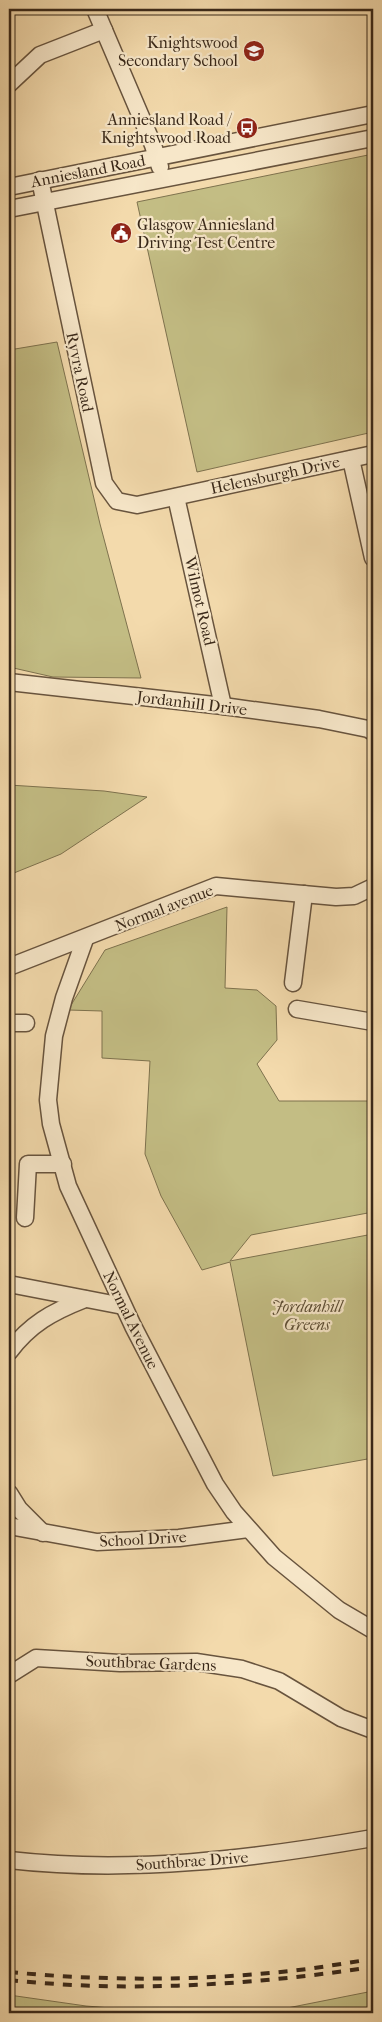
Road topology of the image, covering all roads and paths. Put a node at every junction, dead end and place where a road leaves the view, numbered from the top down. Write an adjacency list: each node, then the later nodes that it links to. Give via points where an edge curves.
1 (95, 9): 2 (street)
2 (104, 30): 3 (street, via 40,55); 6 (street)
3 (9, 84)
4 (373, 114): 6 (street, Anniesland Road)
5 (373, 138): 7 (street, Anniesland Road)
6 (158, 158): 7 (street); 8 (street, Anniesland Road)
7 (163, 179): 10 (street, Anniesland Road)
8 (40, 180): 9 (street, Anniesland Road); 10 (street, Ryvra Road)
9 (9, 187)
10 (45, 201): 11 (street, Anniesland Road); 14 (street, Ryvra Road, via 104,484 117,500 137,505)
11 (9, 209)
12 (373, 454): 13 (street, Helensburgh Drive)
13 (351, 459): 14 (street, Helensburgh Drive); 15 (street)
14 (176, 497): 17 (street, Wilmot Road)
15 (373, 558)
16 (9, 682): 17 (street, Jordanhill Drive)
17 (223, 706): 18 (street, Jordanhill Drive, via 319,719)
18 (373, 732)
19 (373, 887): 20 (street, Normal avenue, via 354,896)
20 (304, 894): 21 (street, Normal avenue, via 216,886); 23 (street)
21 (85, 938): 22 (street, Normal avenue); 28 (street, Normal Avenue, via 54,1036 48,1100)
22 (9, 967)
23 (293, 983)
24 (297, 1009): 25 (street)
25 (373, 1022)
26 (9, 1023): 27 (street)
27 (26, 1023)
28 (62, 1164): 29 (street, via 28,1164); 32 (street, Normal Avenue, via 72,1195)
29 (24, 1218)
30 (9, 1284): 31 (street)
31 (85, 1299): 32 (street); 33 (street, via 58,1310 30,1328)
32 (124, 1306): 36 (street, Normal Avenue, via 215,1484)
33 (9, 1352)
34 (9, 1493): 37 (street)
35 (9, 1526): 37 (street, School Drive)
36 (248, 1529): 37 (street, School Drive, via 179,1538 97,1542); 38 (street, Normal Avenue, via 274,1557 339,1610)
37 (43, 1533)
38 (373, 1630)
39 (9, 1675): 40 (street, Southbrae Gardens, via 36,1658 120,1663 196,1662 242,1669 279,1681 341,1718)
40 (373, 1730)
41 (373, 1838): 42 (street, Southbrae Drive, via 257,1857 184,1863 85,1866)
42 (9, 1860)

